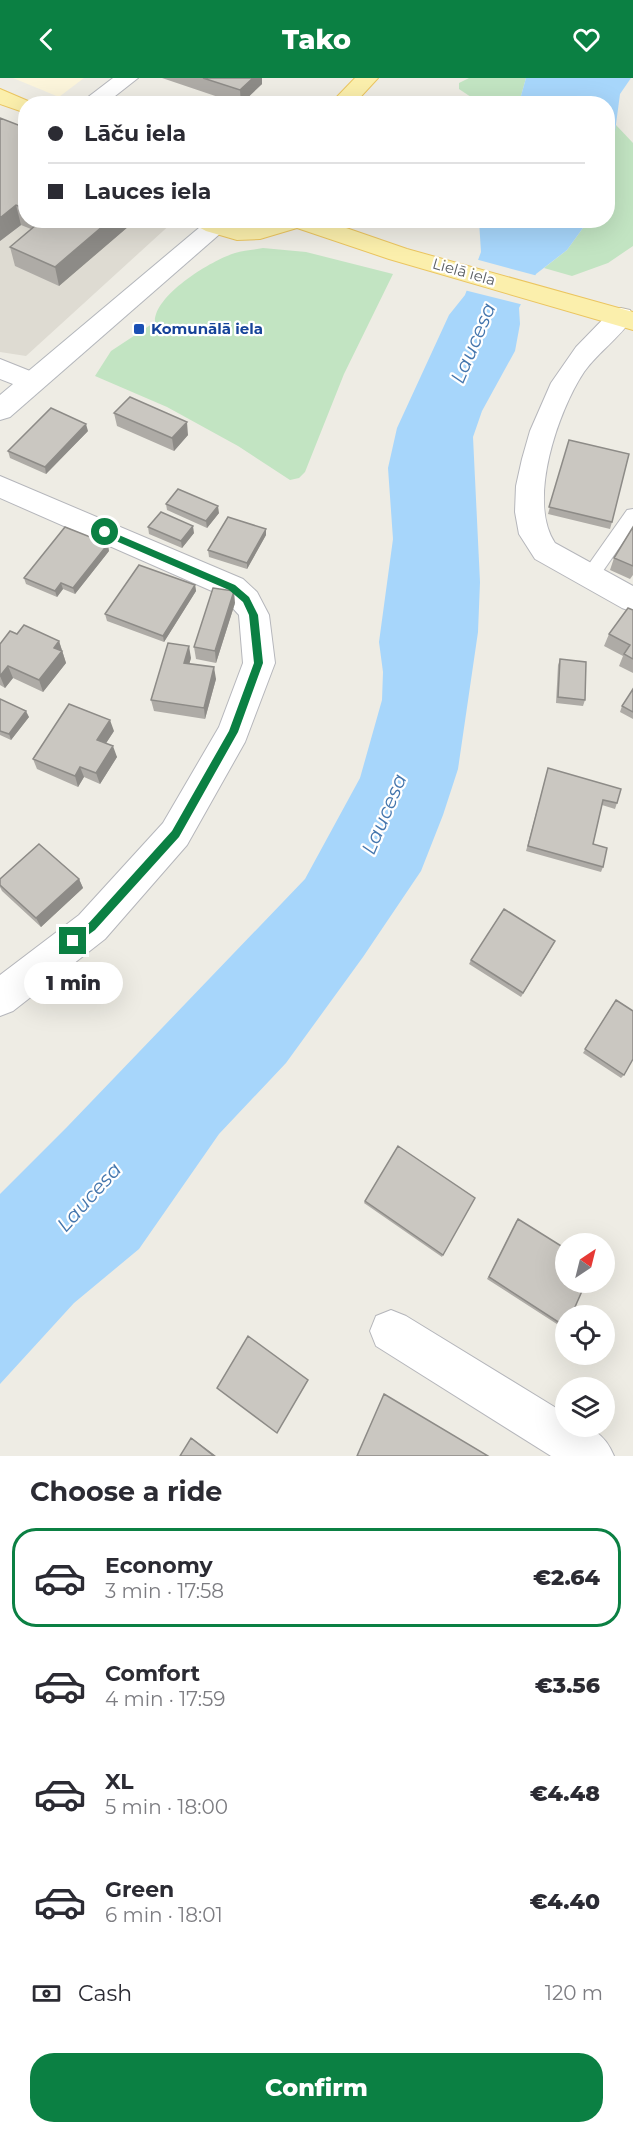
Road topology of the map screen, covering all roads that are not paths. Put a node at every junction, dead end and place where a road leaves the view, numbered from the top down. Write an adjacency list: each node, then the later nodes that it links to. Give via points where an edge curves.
1 (127, 78): 4 (street)
2 (367, 78): 5 (main road)
3 (0, 96): 6 (main road)
4 (101, 96)
5 (349, 96)
6 (18, 104)
7 (204, 228): 13 (street)
8 (219, 228): 9 (main road, via 248,234)
9 (278, 228)
10 (321, 228): 11 (main road, Lielā iela)
11 (627, 319): 17 (street, via 588,349 567,377 542,440 530,486 528,506 533,529 544,550)
12 (0, 368): 13 (street)
13 (31, 382): 14 (street)
14 (0, 410)
15 (0, 486): 19 (street, via 232,587 254,615 259,663 234,732 175,834 92,927)
16 (633, 514): 17 (lane)
17 (590, 576): 18 (street)
18 (633, 600)
19 (0, 998)
20 (391, 1331): 21 (street)
21 (592, 1456)

